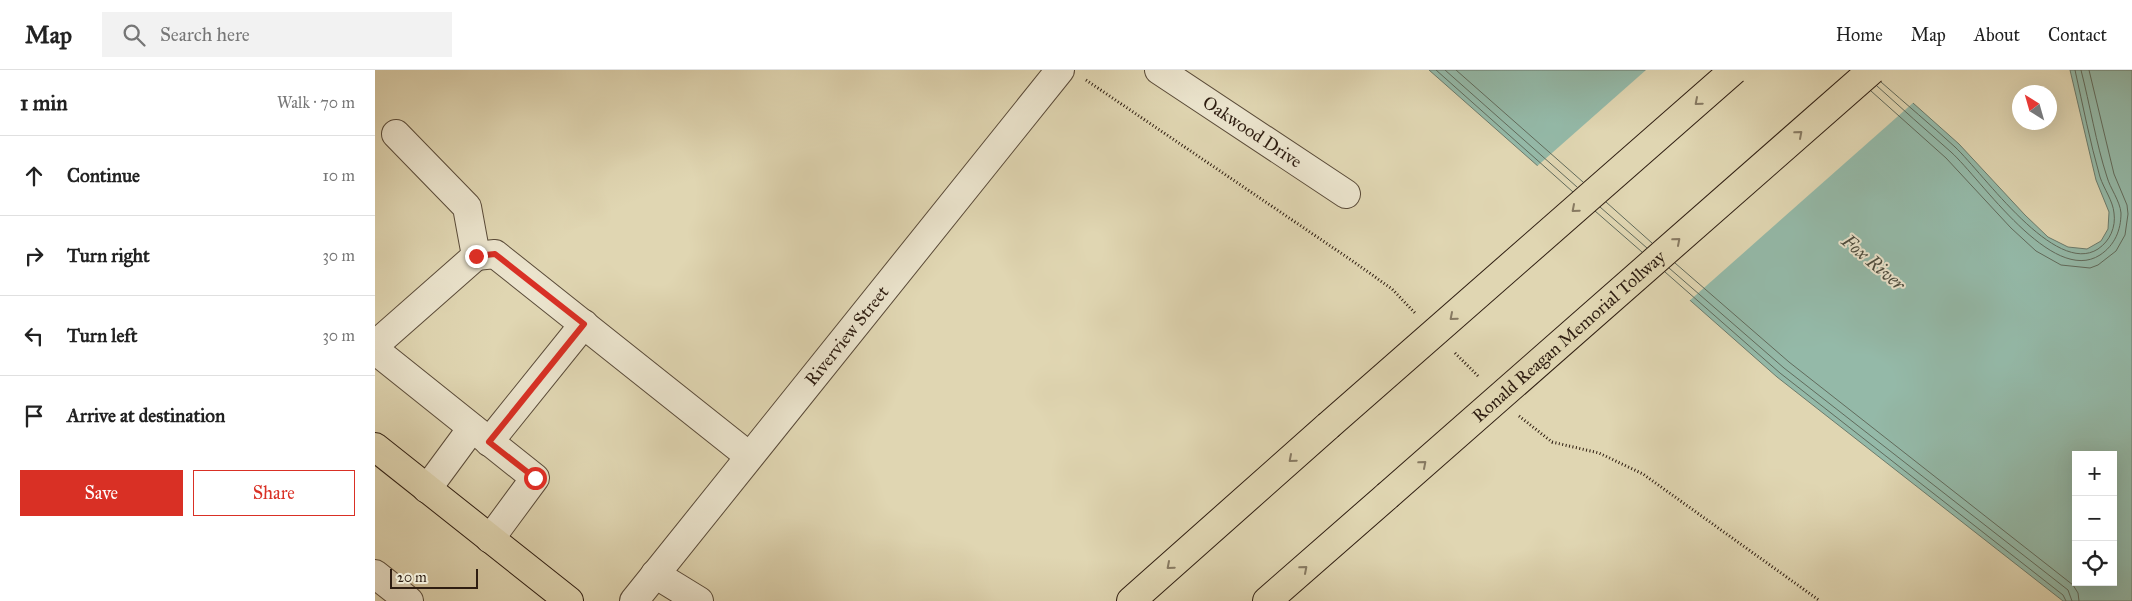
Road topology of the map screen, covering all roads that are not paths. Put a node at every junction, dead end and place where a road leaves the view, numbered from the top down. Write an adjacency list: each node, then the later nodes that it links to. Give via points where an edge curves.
1 (1060, 70): 12 (street, Riverview Street)
2 (1159, 70): 6 (street, Oakwood Drive)
3 (1734, 70): 21 (main road, one-way to 21, bridge)
4 (1872, 70): 22 (main road, Ronald Reagan Memorial Tollway, one-way to 4, bridge)
5 (396, 134): 7 (street, via 467,207)
6 (1346, 194)
7 (476, 256): 8 (street, via 495,254); 9 (street)
8 (584, 324): 10 (street); 12 (street)
9 (378, 357): 10 (street)
10 (481, 435): 13 (street); 14 (street, via 535,478)
11 (375, 447): 13 (main road)
12 (749, 456): 16 (street, Riverview Street)
13 (427, 488): 14 (main road)
14 (490, 539): 18 (main road)
15 (375, 574): 17 (street)
16 (655, 574): 19 (street, Riverview Street); 20 (street)
17 (406, 600)
18 (569, 601)
19 (634, 601)
20 (699, 601)
21 (1131, 601)
22 (1267, 601)

